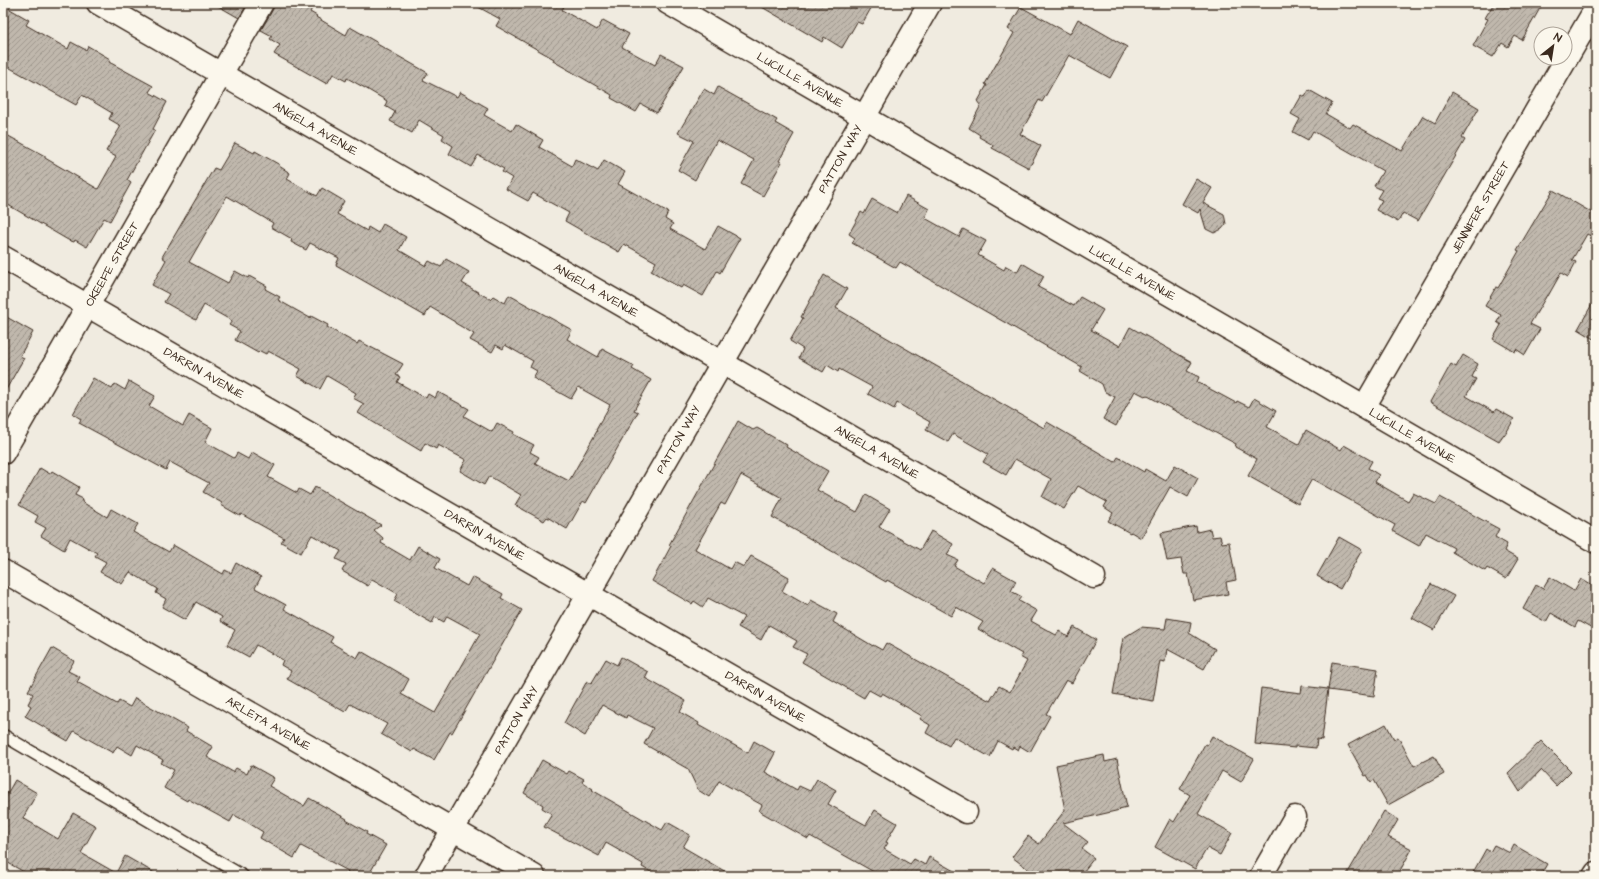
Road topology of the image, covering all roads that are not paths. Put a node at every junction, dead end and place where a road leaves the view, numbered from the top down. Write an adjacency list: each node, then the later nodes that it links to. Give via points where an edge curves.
1 (98, 3): 6 (street, ANGELA AVENUE)
2 (262, 3): 6 (street, OKEEFE STREET)
3 (668, 3): 7 (street, LUCILLE AVENUE)
4 (930, 3): 7 (street, PATTON WAY)
5 (1596, 8): 11 (street, JENNIFER STREET)
6 (221, 74): 9 (street, OKEEFE STREET); 10 (street, ANGELA AVENUE)
7 (864, 117): 10 (street, PATTON WAY); 11 (street, LUCILLE AVENUE)
8 (3, 257): 9 (street, DARRIN AVENUE)
9 (88, 306): 12 (street, OKEEFE STREET); 16 (street, DARRIN AVENUE)
10 (723, 362): 15 (street, ANGELA AVENUE); 16 (street, PATTON WAY)
11 (1364, 407): 13 (street, LUCILLE AVENUE)
12 (3, 453)
13 (1596, 542)
14 (3, 571): 20 (street, ARLETA AVENUE)
15 (1094, 577)
16 (589, 594): 18 (street, DARRIN AVENUE); 20 (street, PATTON WAY)
17 (3, 735): 22 (lane)
18 (966, 812)
19 (1295, 817): 25 (street)
20 (453, 830): 23 (street, PATTON WAY); 24 (street, ARLETA AVENUE)
21 (1596, 873): 26 (street)
22 (243, 876)
23 (426, 876)
24 (534, 876)
25 (1260, 876)
26 (1594, 876)

